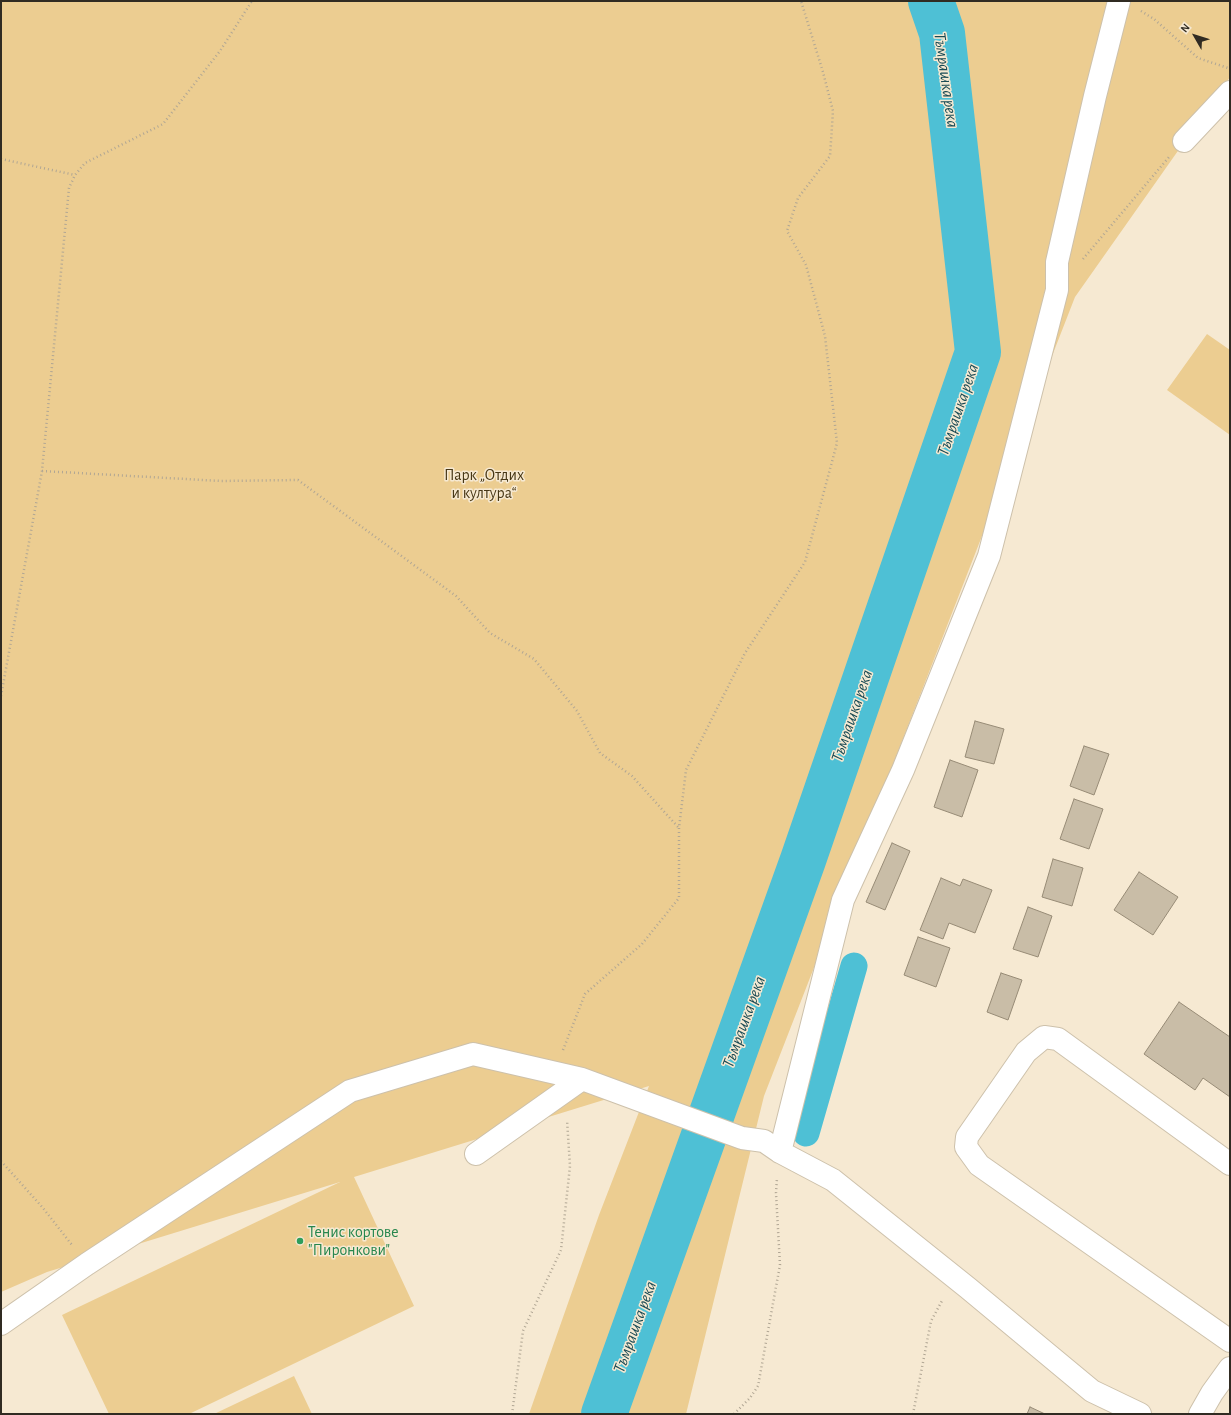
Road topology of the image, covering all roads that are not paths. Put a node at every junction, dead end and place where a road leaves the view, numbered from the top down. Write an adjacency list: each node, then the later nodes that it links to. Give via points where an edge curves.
1 (1128, 5): 5 (street, via 1095,96 1057,262 1057,290 989,556 902,770 842,900)
2 (1230, 92): 3 (street)
3 (1184, 141)
4 (582, 1079): 5 (street, via 742,1138 764,1141); 6 (street); 8 (street, via 472,1054 350,1091 87,1264)
5 (780, 1152): 11 (street, via 833,1180 1092,1391)
6 (476, 1154)
7 (1230, 1164): 9 (street, via 1058,1039 1044,1037 1026,1052 967,1137 966,1147 978,1165)
8 (1, 1324)
9 (1230, 1341)
10 (1230, 1368): 12 (street)
11 (1140, 1414)
12 (1200, 1414)

